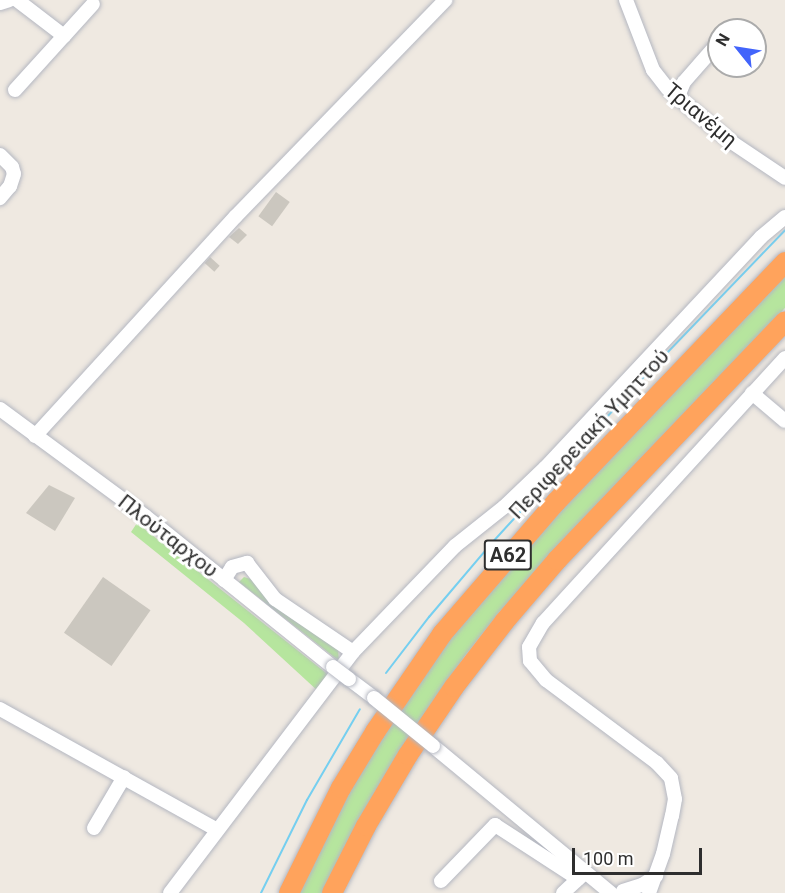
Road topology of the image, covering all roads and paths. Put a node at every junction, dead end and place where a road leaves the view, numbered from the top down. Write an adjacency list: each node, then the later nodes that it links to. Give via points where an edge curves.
1 (9, 0): 5 (street)
2 (17, 0): 7 (street)
3 (445, 0): 21 (street, via 236,216)
4 (626, 0): 10 (street, Τριανέμη, via 652,70)
5 (0, 3)
6 (93, 4): 7 (street)
7 (64, 36): 9 (street)
8 (707, 56): 10 (street, via 684,82)
9 (15, 90)
10 (677, 99): 12 (street, Τριανέμη)
11 (0, 155): 13 (street, via 12,166 14,174)
12 (785, 178)
13 (0, 198)
14 (785, 217): 23 (street, via 761,237 545,468 455,546)
15 (785, 262): 33 (highway, Περιφερειακή Υμηττού / Α62, via 556,502 442,634 341,788)
16 (785, 321): 34 (highway, Α62, via 557,560 491,638 408,755)
17 (785, 358): 18 (street)
18 (752, 393): 20 (street); 29 (street, via 543,622 529,647 530,661 546,680 657,763 671,778 675,799)
19 (0, 410): 21 (street, Πλούταρχου)
20 (785, 421)
21 (35, 436): 22 (street, Πλούταρχου)
22 (224, 580): 23 (street, via 232,567 247,563 275,599); 28 (street, Πλούταρχου, bridge, via 433,746)
23 (353, 652): 27 (street)
24 (0, 709): 25 (street)
25 (124, 777): 26 (street); 27 (street)
26 (94, 828)
27 (218, 830): 32 (street)
28 (582, 875): 30 (street, via 495,825); 31 (street); 35 (street)
29 (656, 876): 31 (street, via 642,885); 36 (street)
30 (441, 881)
31 (616, 891)
32 (170, 893)
33 (289, 893)
34 (332, 893)
35 (564, 893)
36 (649, 893)

